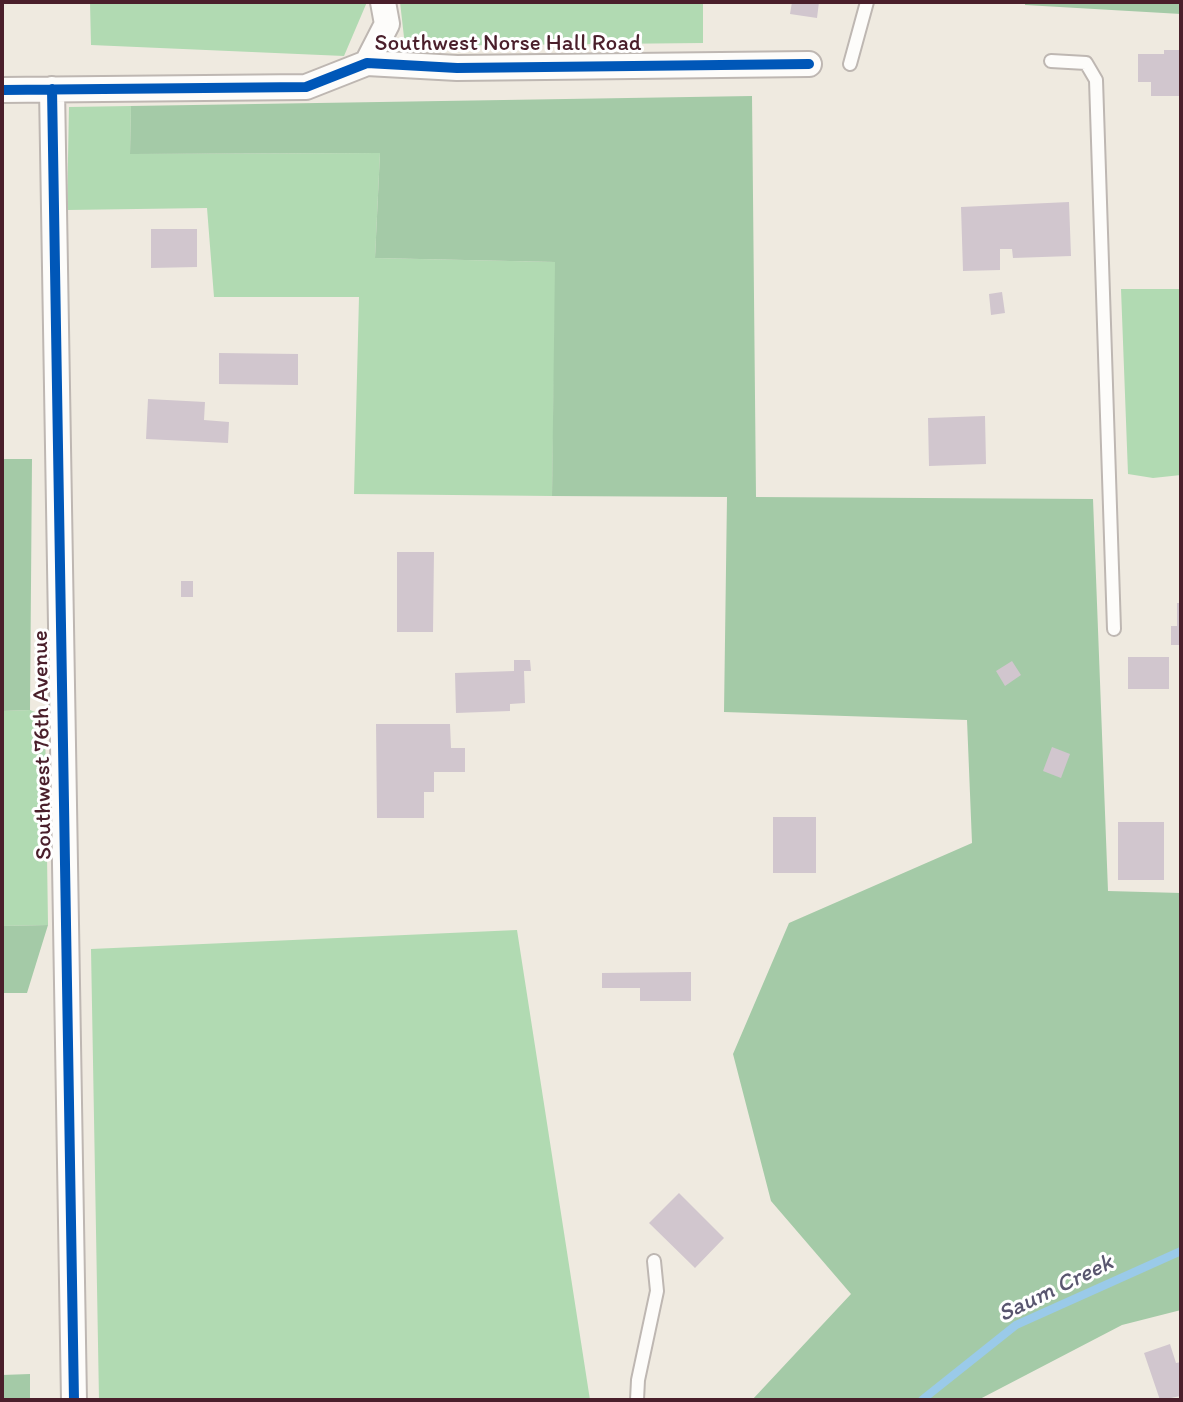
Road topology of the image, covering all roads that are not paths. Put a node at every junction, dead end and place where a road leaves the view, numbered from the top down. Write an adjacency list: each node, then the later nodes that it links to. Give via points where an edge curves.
1 (383, 2): 4 (street, via 387,24)
2 (867, 2): 6 (lane)
3 (1051, 61): 9 (lane, via 1086,63 1096,80)
4 (367, 63): 5 (street, Southwest Norse Hall Road, via 457,68); 7 (street, Southwest Norse Hall Road, via 306,86)
5 (809, 64)
6 (850, 64)
7 (52, 89): 8 (street, Southwest Norse Hall Road); 11 (street, Southwest 76th Avenue)
8 (2, 90)
9 (1114, 629)
10 (653, 1261): 12 (lane, via 657,1291)
11 (74, 1400)
12 (637, 1400)

